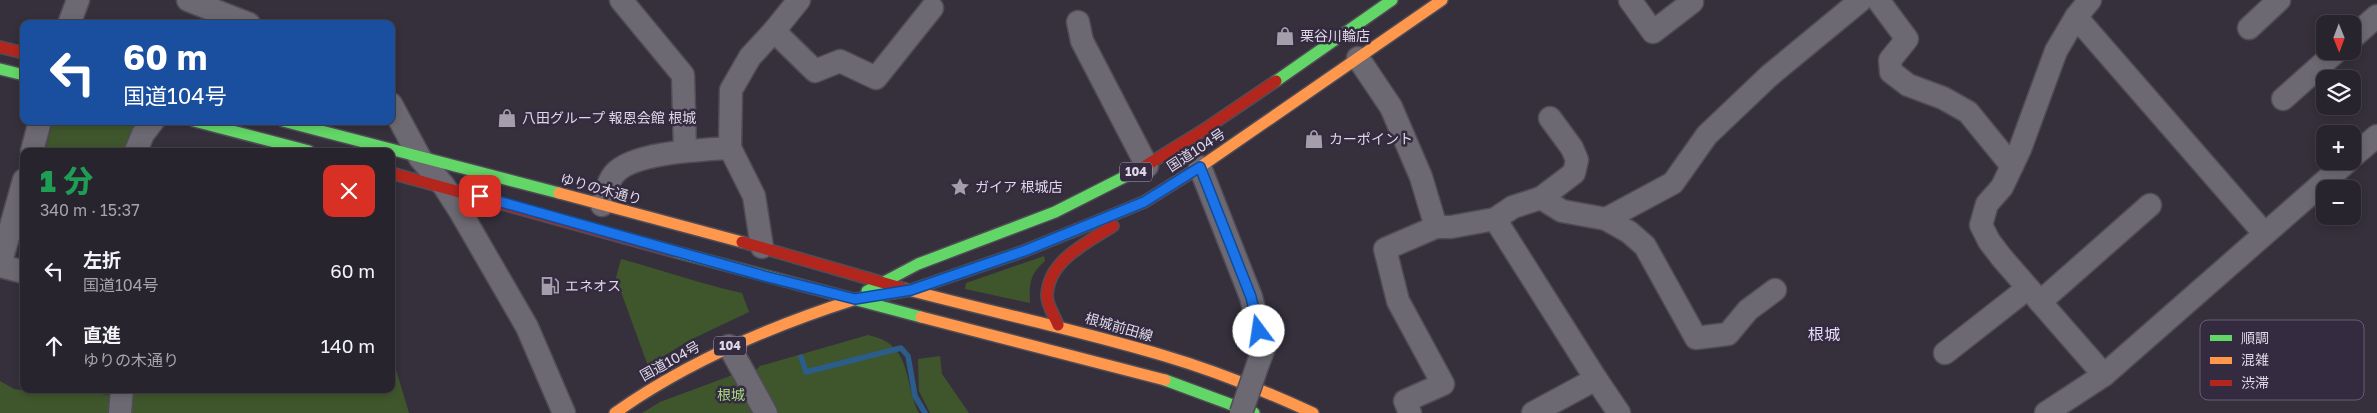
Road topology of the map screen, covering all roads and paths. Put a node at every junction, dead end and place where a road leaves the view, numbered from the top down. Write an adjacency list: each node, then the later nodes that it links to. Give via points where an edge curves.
1 (78, 0): 15 (street)
2 (188, 0): 16 (street)
3 (799, 0): 20 (street)
4 (1392, 0): 44 (main road, 国道104号 / 104)
5 (1442, 0): 23 (main road, 国道104号 / 104)
6 (1630, 0): 10 (street, via 1653,32)
7 (1861, 0): 55 (street, via 1769,76 1707,135 1673,183)
8 (1878, 0): 45 (street, via 1908,39 1890,60 1891,72 1908,85 1943,98 1968,112)
9 (2279, 0): 18 (street)
10 (1692, 2)
11 (632, 5): 42 (street, via 683,75)
12 (932, 8): 20 (street, via 876,78 840,61 815,71)
13 (2083, 9): 45 (street, via 2056,51 2030,126); 58 (street)
14 (2377, 16): 19 (street)
15 (70, 20)
16 (239, 20)
17 (1078, 22): 44 (street, via 1082,40)
18 (2249, 28)
19 (2361, 30)
20 (774, 31): 39 (street, via 750,57 731,90)
21 (0, 47): 22 (main road)
22 (20, 52)
23 (1358, 58): 46 (main road, 国道104号 / 104); 57 (street, via 1391,107 1421,177)
24 (2327, 60): 27 (street)
25 (0, 69): 26 (main road)
26 (20, 75)
27 (2283, 99)
28 (395, 111): 43 (street)
29 (1550, 118): 51 (street, via 1577,160 1574,173)
30 (39, 125): 35 (street)
31 (150, 125): 36 (street)
32 (209, 125): 37 (main road)
33 (298, 125): 38 (main road, ゆりの木通り)
34 (2377, 136): 40 (street)
35 (33, 148)
36 (137, 148)
37 (298, 148)
38 (383, 148)
39 (730, 148): 42 (street); 59 (street, via 754,196)
40 (2361, 149)
41 (395, 151): 43 (main road, ゆりの木通り)
42 (685, 151): 53 (street, via 633,160 614,173)
43 (420, 158): 49 (street); 53 (main road, ゆりの木通り)
44 (1147, 166): 62 (main road, 国道104号 / 104, via 1080,201 1027,224 915,264)
45 (2012, 166): 65 (street, via 2002,187 1987,204 1981,225 1989,241)
46 (1200, 167): 52 (main road, 国道104号 / 104); 77 (street, bridge, via 1251,297 1264,348)
47 (2338, 170): 58 (street)
48 (395, 174): 49 (main road)
49 (444, 186): 66 (main road); 74 (street, via 527,327)
50 (20, 194): 60 (street)
51 (1541, 198): 55 (street, via 1562,211); 56 (street, via 1513,207)
52 (1144, 202): 63 (main road, 国道104号 / 104, via 1024,251); 67 (main road, via 1068,256 1054,270 1048,297)
53 (602, 205): 59 (main road, ゆりの木通り)
54 (2150, 205): 65 (street)
55 (1606, 218): 64 (street, via 1645,246 1696,338 1728,334 1748,310)
56 (1495, 219): 57 (street); 71 (street)
57 (1436, 227): 80 (street, via 1385,249 1398,301 1443,384 1405,401)
58 (2264, 234): 70 (street)
59 (762, 247): 62 (main road, ゆりの木通り)
60 (0, 265): 61 (street)
61 (20, 271)
62 (882, 282): 63 (main road, ゆりの木通り); 66 (main road, 国道104号 / 104)
63 (911, 290): 66 (main road, 国道104号 / 104); 67 (main road, 根城前田線)
64 (1776, 290)
65 (2034, 295): 69 (street); 70 (street)
66 (855, 299): 68 (main road, 国道104号 / 104); 78 (main road, via 1178,383)
67 (1058, 325): 79 (main road, 根城前田線, via 1183,361)
68 (729, 346): 75 (main road, 国道104号 / 104, via 643,393); 76 (street)
69 (1945, 353)
70 (2104, 375): 83 (street)
71 (1596, 379): 81 (street); 82 (street)
72 (122, 393): 73 (street)
73 (120, 413)
74 (564, 413)
75 (615, 413)
76 (766, 413)
77 (1241, 413)
78 (1254, 413)
79 (1313, 413)
80 (1410, 413)
81 (1533, 413)
82 (1619, 413)
83 (2046, 413)

